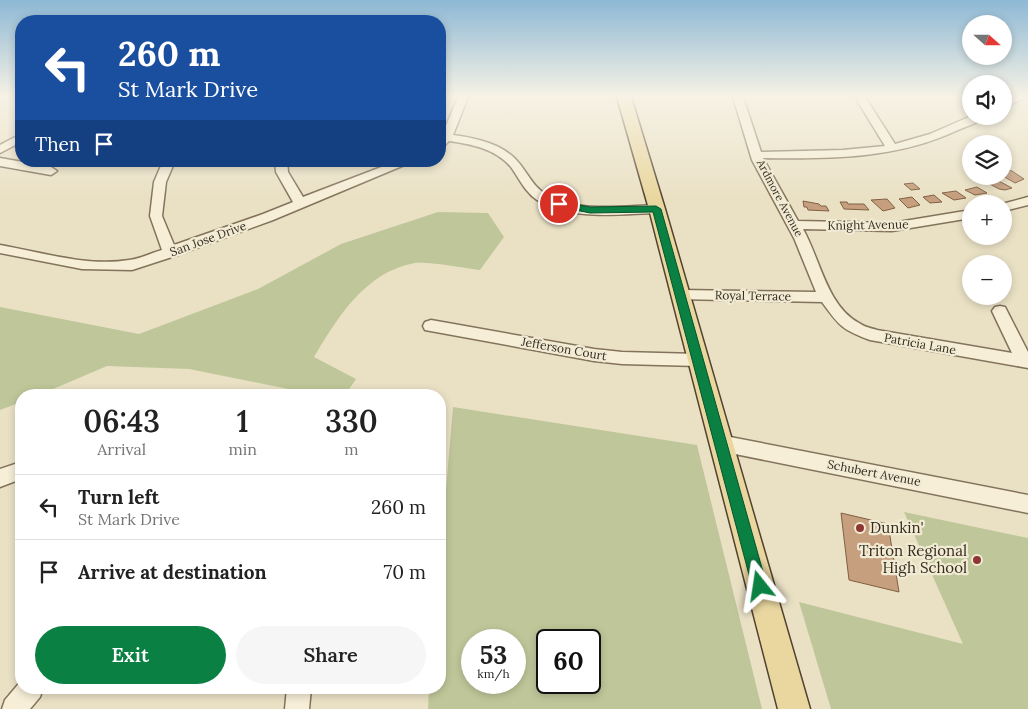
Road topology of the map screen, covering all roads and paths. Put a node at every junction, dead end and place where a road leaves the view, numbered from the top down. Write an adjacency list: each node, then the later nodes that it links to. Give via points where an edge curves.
1 (633, 130): 22 (main road)
2 (749, 130): 11 (street, Ardmore Avenue)
3 (881, 130): 9 (street)
4 (950, 130): 9 (street)
5 (0, 137): 6 (street)
6 (15, 138)
7 (446, 139): 22 (street, via 470,141 505,156 536,194 559,204 590,210)
8 (15, 141): 10 (street)
9 (892, 148): 11 (street, via 830,155)
10 (0, 150)
11 (757, 155): 24 (street, Ardmore Avenue)
12 (0, 162): 13 (street)
13 (15, 165)
14 (28, 167): 18 (street)
15 (166, 167): 26 (street, via 160,182 156,216)
16 (282, 167): 20 (street)
17 (393, 167): 20 (street, San Jose Drive)
18 (51, 171)
19 (1028, 201): 21 (street)
20 (300, 203): 26 (street, San Jose Drive)
21 (1012, 205)
22 (656, 209): 27 (main road)
23 (962, 215): 24 (street, Knight Avenue, via 892,226)
24 (794, 225): 28 (street, Ardmore Avenue)
25 (0, 249): 26 (street, San Jose Drive, via 110,267 132,265)
26 (170, 253)
27 (680, 295): 28 (street, Royal Terrace); 31 (main road)
28 (826, 297): 32 (street, Patricia Lane, via 843,320 876,336)
29 (1000, 311): 32 (street)
30 (432, 326): 31 (street, Jefferson Court, via 594,355)
31 (698, 360): 33 (main road)
32 (1026, 362)
33 (720, 443): 36 (street, Schubert Avenue); 41 (main road)
34 (15, 472): 35 (street)
35 (0, 478)
36 (1028, 504)
37 (26, 694): 39 (street)
38 (298, 694): 40 (street)
39 (14, 709)
40 (297, 709)
41 (794, 709)

